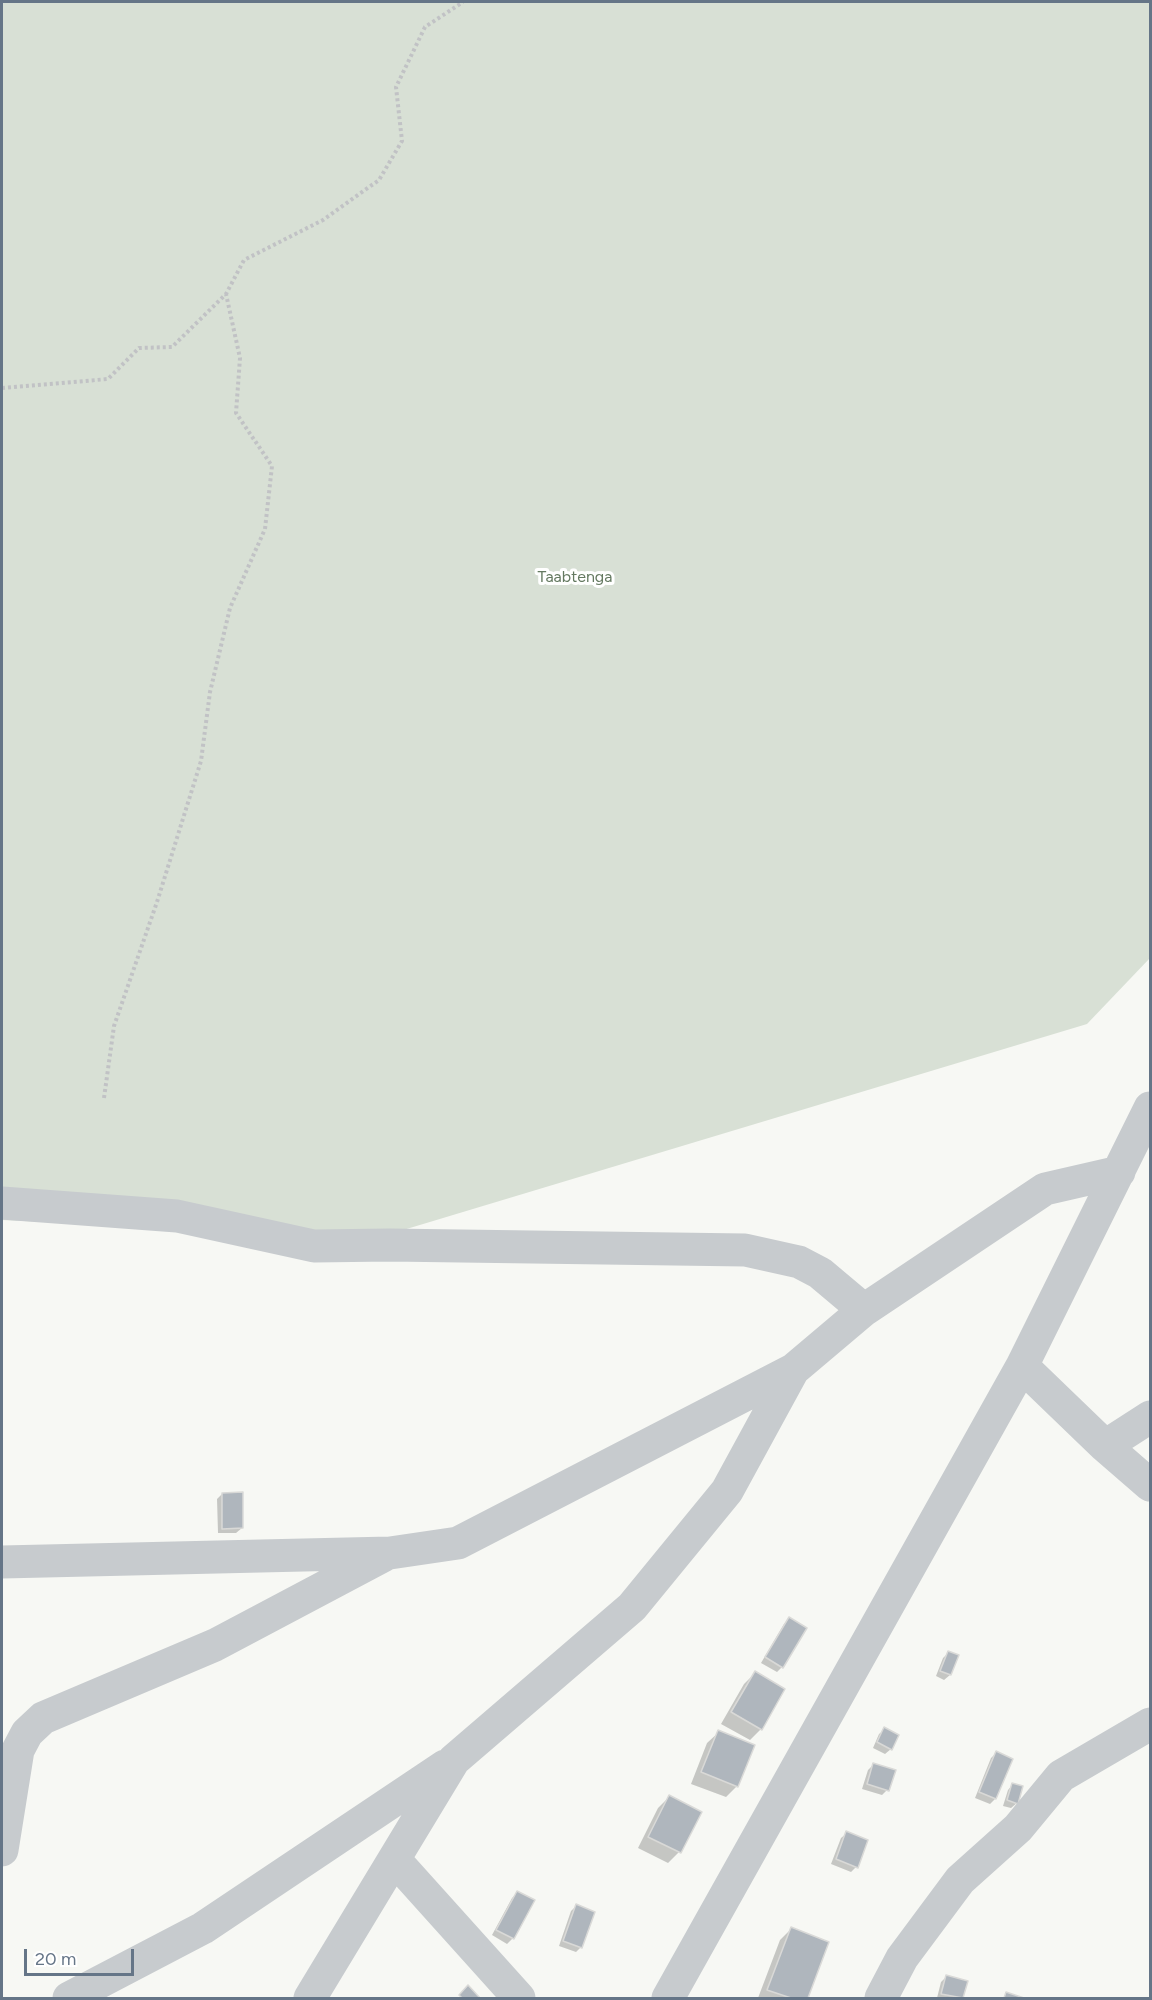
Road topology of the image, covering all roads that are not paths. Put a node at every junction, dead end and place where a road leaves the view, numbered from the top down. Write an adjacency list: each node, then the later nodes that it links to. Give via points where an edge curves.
1 (1150, 1108): 2 (street)
2 (1119, 1172): 4 (street, via 1045,1189); 5 (street)
3 (2, 1203): 4 (street, via 177,1216 314,1246 745,1250 813,1269)
4 (864, 1310): 6 (street)
5 (1022, 1366): 8 (street); 19 (street)
6 (793, 1370): 10 (street, via 458,1543); 13 (street, via 727,1491 632,1607)
7 (1150, 1417): 8 (street)
8 (1105, 1446): 9 (street)
9 (1150, 1485)
10 (390, 1553): 11 (street); 14 (street, via 214,1645 43,1718 27,1733 18,1750)
11 (2, 1562)
12 (1150, 1724): 20 (street, via 1060,1776 1018,1828 960,1880 902,1958)
13 (454, 1760): 15 (street); 16 (street, via 203,1928)
14 (2, 1850)
15 (394, 1859): 17 (street); 18 (street)
16 (69, 1998)
17 (310, 1998)
18 (519, 1998)
19 (668, 1998)
20 (880, 1998)

